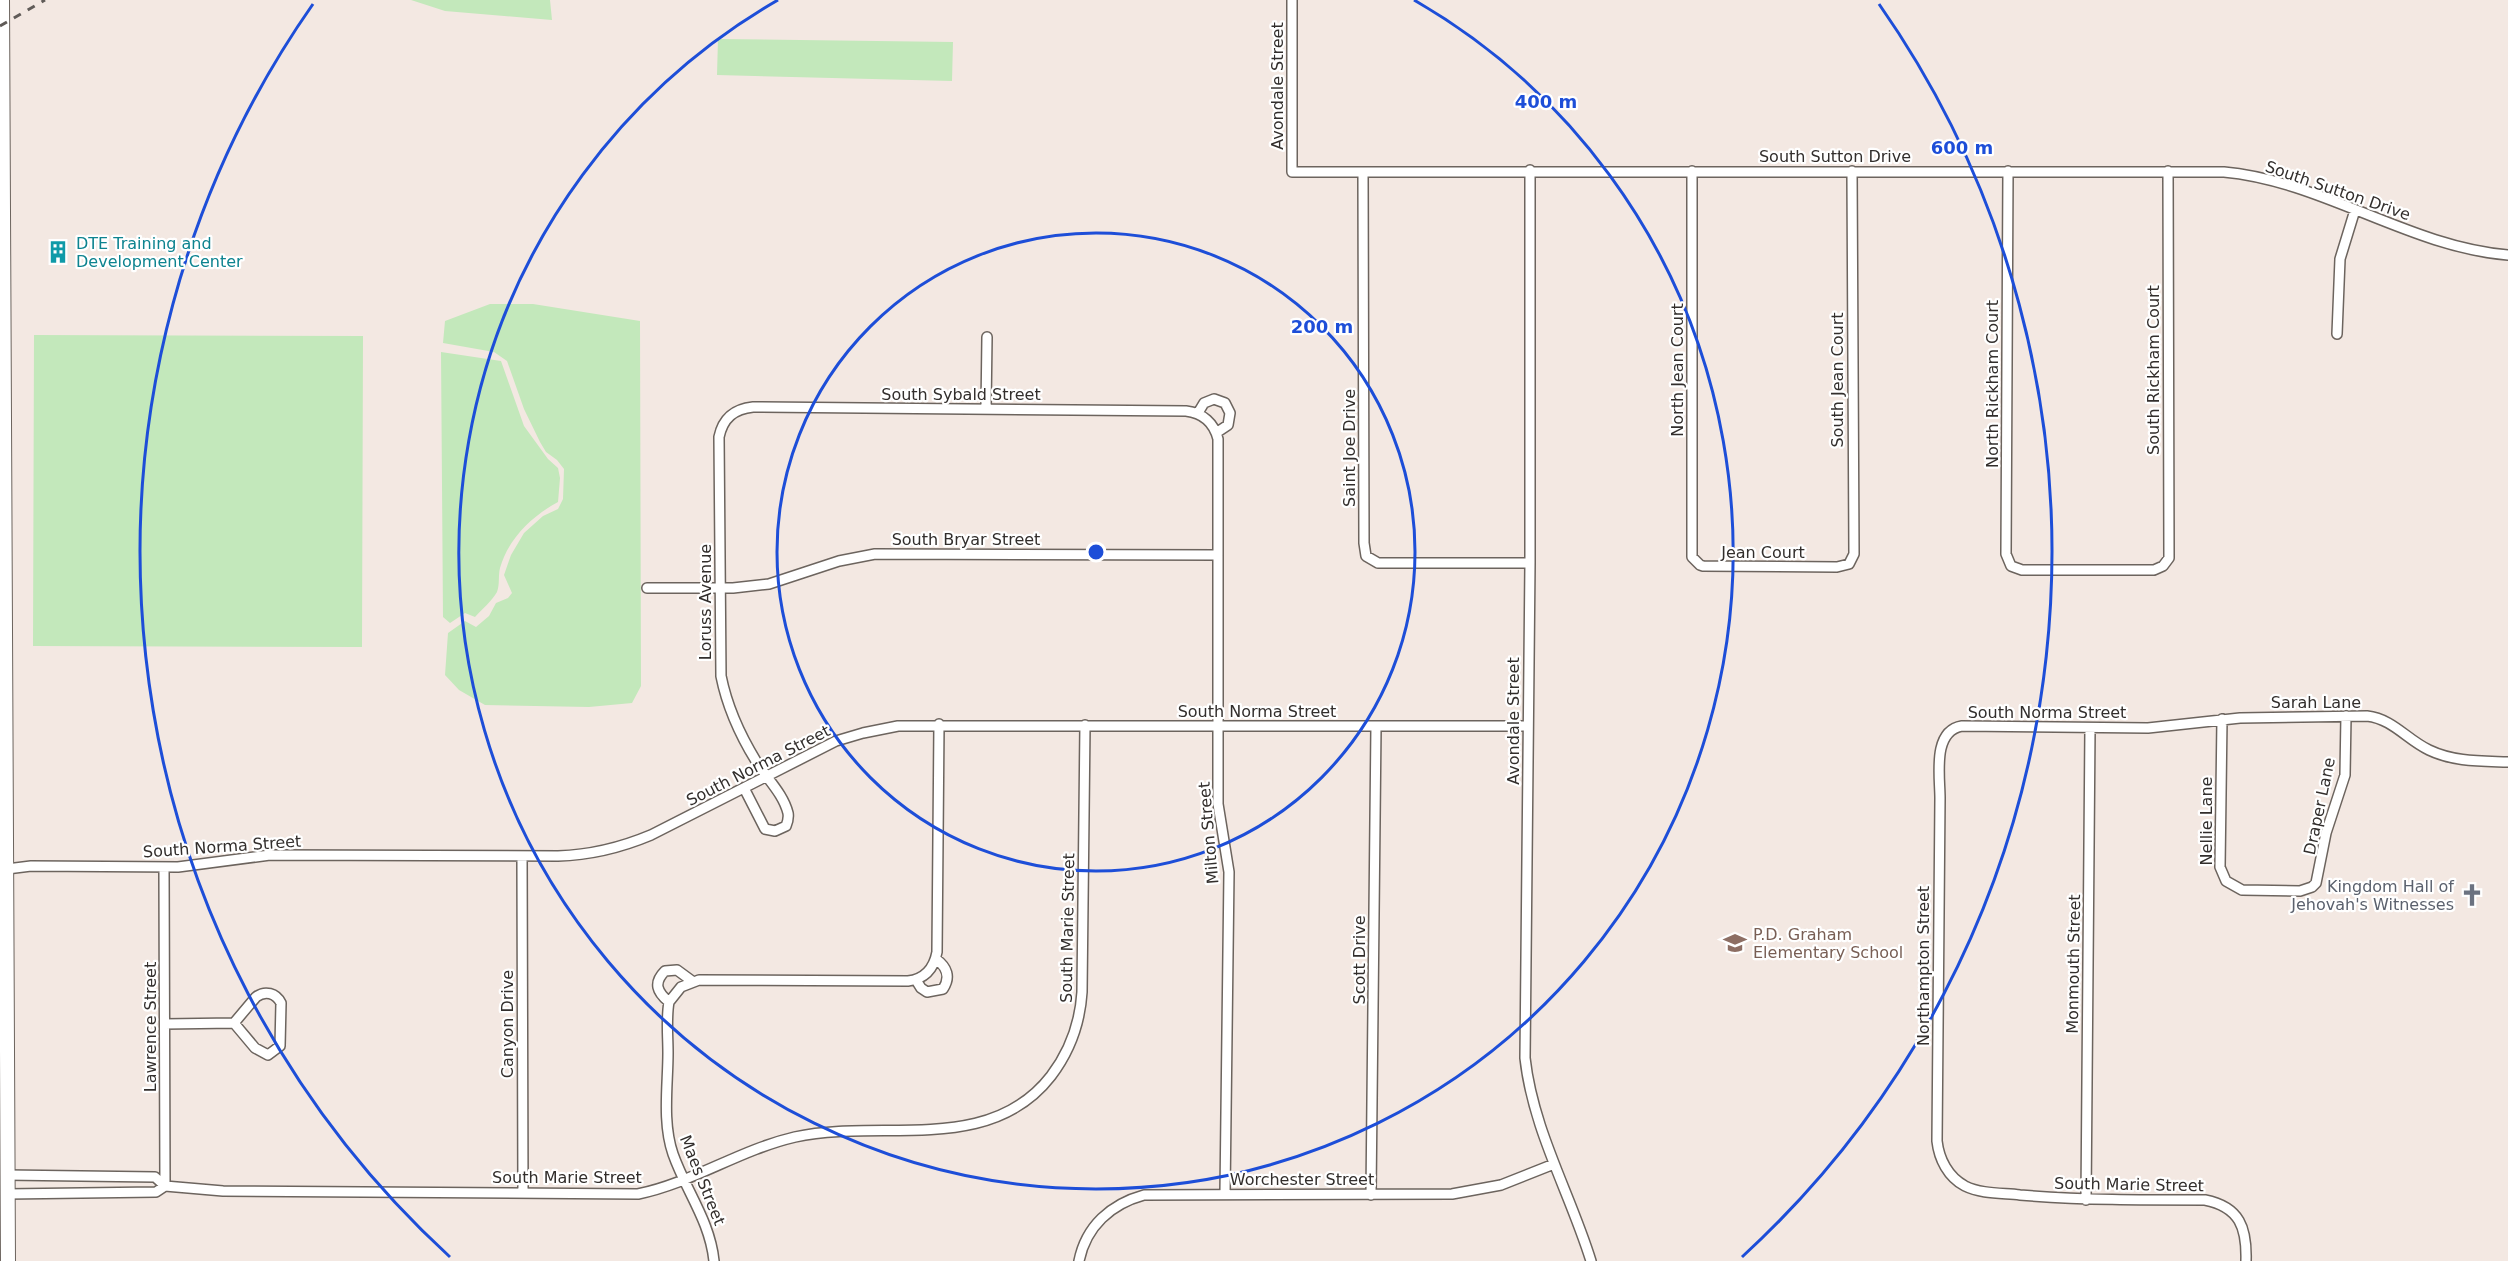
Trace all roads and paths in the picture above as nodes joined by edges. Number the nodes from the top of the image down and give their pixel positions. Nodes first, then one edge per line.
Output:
1 (2, 0) edge
2 (1292, 0) edge
3 (1530, 170) junction
4 (1692, 171) junction
5 (1852, 171) junction
6 (2008, 171) junction
7 (2168, 171) junction
8 (1292, 172) joint
9 (1363, 172) junction
10 (2355, 210) junction
11 (2508, 255) edge
12 (2, 328) edge
13 (2337, 334) dead end
14 (987, 337) dead end
15 (986, 408) junction
16 (1198, 413) junction
17 (726, 418) joint
18 (1216, 433) junction
19 (2, 489) edge
20 (1218, 555) junction
21 (1530, 563) junction
22 (1700, 565) joint
23 (2163, 566) joint
24 (1827, 567) joint
25 (647, 588) dead end
26 (720, 588) junction
27 (2, 639) edge
28 (2346, 716) junction
29 (2222, 719) junction
30 (939, 724) junction
31 (1085, 725) junction
32 (1218, 726) junction
33 (1376, 726) junction
34 (1528, 726) junction
35 (2090, 728) junction
36 (2148, 728) joint
37 (1947, 733) joint
38 (2508, 762) edge
39 (767, 776) junction
40 (744, 788) junction
41 (522, 856) junction
42 (164, 868) junction
43 (7, 869) junction
44 (2300, 891) joint
45 (936, 959) junction
46 (4, 965) edge
47 (916, 980) junction
48 (692, 981) junction
49 (669, 1002) junction
50 (234, 1023) junction
51 (165, 1024) junction
52 (1554, 1164) junction
53 (6, 1175) junction
54 (685, 1179) junction
55 (165, 1185) junction
56 (1970, 1188) joint
57 (523, 1192) junction
58 (7, 1194) junction
59 (1226, 1194) junction
60 (1371, 1194) junction
61 (2086, 1200) junction
62 (8, 1261) edge
63 (714, 1261) edge
64 (1078, 1261) edge
65 (1591, 1261) edge
66 (2246, 1261) edge

1 - 12 main road
2 - 8 street, Avondale Street
3 - 4 street, South Sutton Drive
3 - 9 street, South Sutton Drive
3 - 21 street, Avondale Street
4 - 5 street, South Sutton Drive
4 - 22 street, North Jean Court
5 - 6 street, South Sutton Drive
5 - 24 street, South Jean Court
6 - 7 street, South Sutton Drive
6 - 23 street, North Rickham Court
7 - 10 street, South Sutton Drive
7 - 23 street, South Rickham Court
8 - 9 street, South Sutton Drive
9 - 21 street, Saint Joe Drive
10 - 11 street, South Sutton Drive
10 - 13 street
12 - 19 main road
14 - 15 street
15 - 16 street, South Sybald Street
15 - 17 street, South Sybald Street
16 - 18 street
16 - 18 street, Milton Street
17 - 26 street, Loruss Avenue
18 - 20 street, Milton Street
19 - 27 main road
20 - 26 street, South Bryar Street
20 - 32 street, Milton Street
21 - 34 street, Avondale Street
22 - 24 street, Jean Court
25 - 26 street, South Bryar Street
26 - 39 street, Loruss Avenue
27 - 43 main road
28 - 29 street, Sarah Lane
28 - 38 street, Sarah Lane
28 - 44 street, Draper Lane
29 - 36 street, Sarah Lane
29 - 44 street, Nellie Lane
30 - 31 street, South Norma Street
30 - 39 street, South Norma Street
30 - 45 street, Maes Street
31 - 32 street, South Norma Street
31 - 54 street, South Marie Street
32 - 33 street, South Norma Street
32 - 59 street, Milton Street
33 - 34 street, South Norma Street
33 - 60 street, Scott Drive
34 - 52 street, Avondale Street
35 - 36 street, South Norma Street
35 - 37 street, South Norma Street
35 - 61 street, Monmouth Street
37 - 56 street, Northampton Street
39 - 40 street, South Norma Street
39 - 40 street, Loruss Avenue
40 - 41 street, South Norma Street
41 - 42 street, South Norma Street
41 - 57 street, Canyon Drive
42 - 43 street, South Norma Street
42 - 51 street, Lawrence Street
43 - 46 main road
45 - 47 street
45 - 47 street, Maes Street
46 - 53 main road
47 - 48 street, Maes Street
48 - 49 street
48 - 49 street, Maes Street
49 - 54 street, Maes Street
50 - 50 street
50 - 51 street
51 - 55 street, Lawrence Street
52 - 60 street, Worchester Street
52 - 65 street, Avondale Street
53 - 55 street, South Marie Street
53 - 58 main road
54 - 57 street, South Marie Street
54 - 63 street, Maes Street
55 - 57 street, South Marie Street
55 - 58 street, South Marie Street
56 - 61 street, South Marie Street
58 - 62 main road
59 - 60 street, Worchester Street
59 - 64 street, Worchester Street
61 - 66 street, South Marie Street

